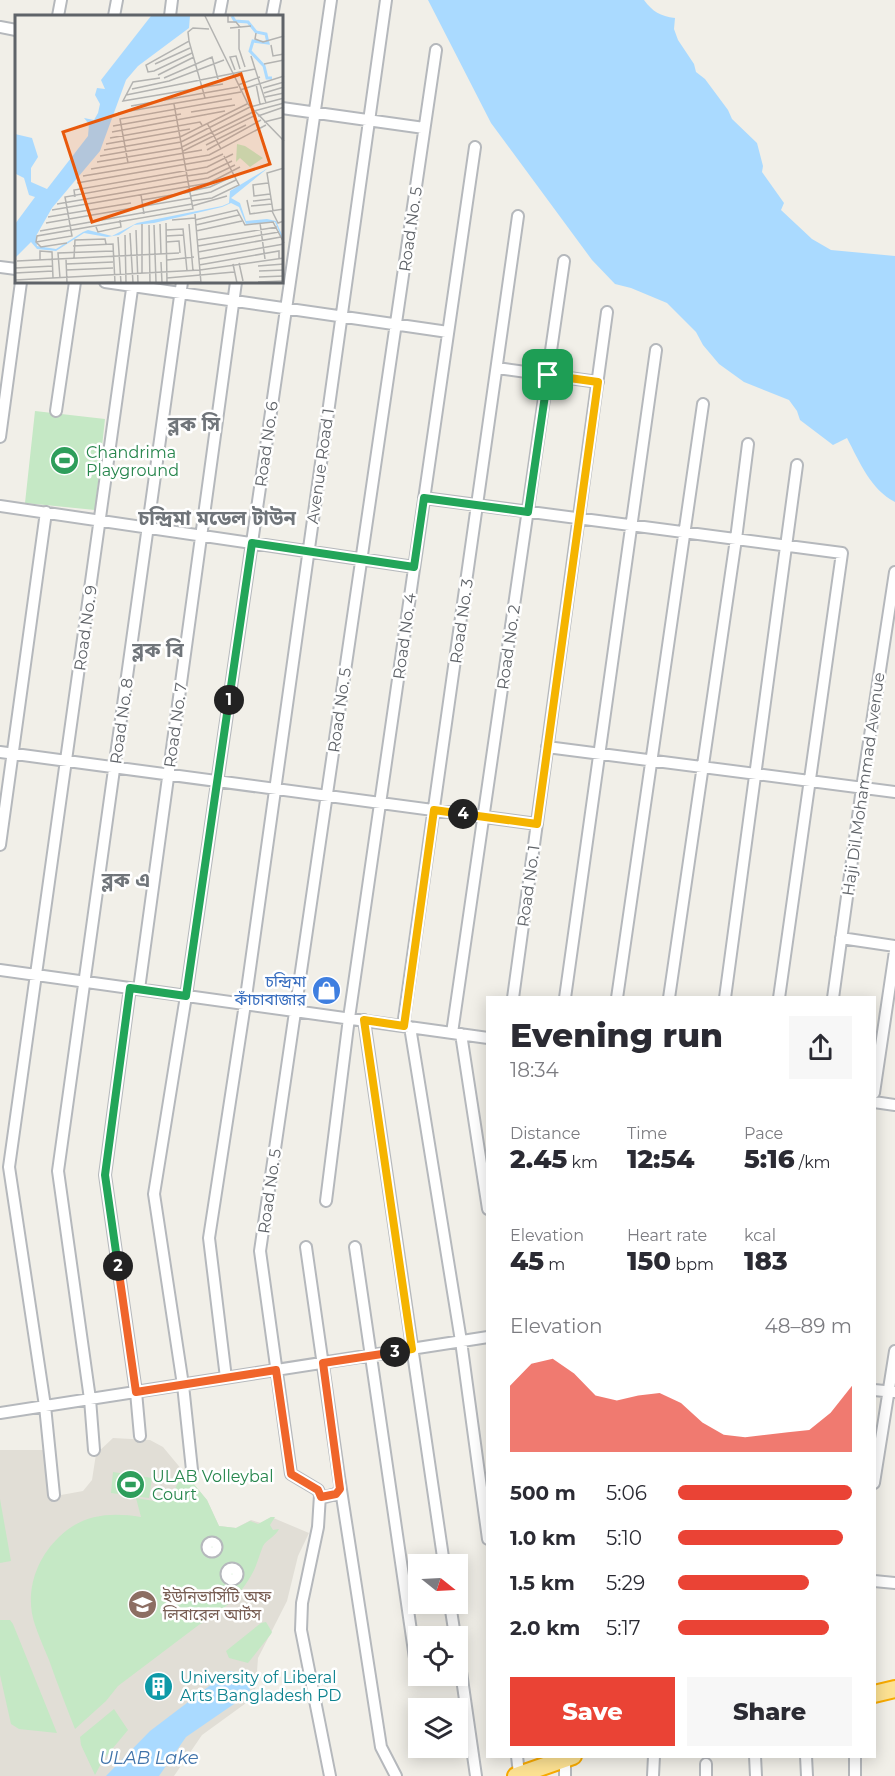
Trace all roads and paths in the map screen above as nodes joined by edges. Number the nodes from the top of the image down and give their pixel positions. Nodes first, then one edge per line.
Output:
1 (60, 0) edge
2 (117, 0) edge
3 (172, 0) edge
4 (222, 0) edge
5 (275, 0) edge
6 (331, 0) edge
7 (386, 0) edge
8 (58, 15) edge
9 (114, 15) edge
10 (170, 15) edge
11 (219, 15) edge
12 (272, 15) edge
13 (0, 27) edge
14 (15, 30) edge
15 (436, 50) dead end
16 (284, 108) edge
17 (314, 113) junction
18 (369, 120) junction
19 (424, 128) junction
20 (475, 147) dead end
21 (518, 216) dead end
22 (564, 261) dead end
23 (0, 267) edge
24 (15, 269) edge
25 (21, 284) edge
26 (75, 284) edge
27 (132, 284) edge
28 (236, 284) edge
29 (182, 288) edge
30 (233, 301) junction
31 (286, 308) junction
32 (607, 312) dead end
33 (341, 316) junction
34 (396, 324) junction
35 (448, 332) junction
36 (656, 350) dead end
37 (497, 368) junction
38 (548, 375) junction
39 (598, 382) junction
40 (704, 404) dead end
41 (56, 411) dead end
42 (0, 437) edge
43 (748, 444) dead end
44 (797, 465) dead end
45 (424, 498) junction
46 (477, 505) junction
47 (0, 506) edge
48 (46, 512) junction
49 (528, 512) junction
50 (579, 518) junction
51 (100, 520) junction
52 (632, 525) junction
53 (148, 528) junction
54 (685, 532) junction
55 (201, 536) junction
56 (736, 539) junction
57 (252, 543) junction
58 (786, 546) junction
59 (308, 551) junction
60 (361, 559) junction
61 (414, 567) junction
62 (895, 572) edge
63 (547, 747) junction
64 (0, 752) edge
65 (13, 753) junction
66 (600, 753) junction
67 (652, 760) junction
68 (66, 761) junction
69 (115, 767) junction
70 (702, 767) junction
71 (755, 774) junction
72 (168, 775) junction
73 (217, 781) junction
74 (809, 781) junction
75 (862, 788) junction
76 (275, 789) junction
77 (895, 792) edge
78 (327, 796) junction
79 (380, 803) junction
80 (434, 810) junction
81 (484, 817) junction
82 (537, 824) junction
83 (0, 845) edge
84 (841, 938) junction
85 (895, 949) edge
86 (0, 970) edge
87 (37, 975) junction
88 (85, 982) junction
89 (135, 988) junction
90 (186, 996) junction
91 (513, 996) edge
92 (565, 996) edge
93 (617, 996) edge
94 (669, 996) edge
95 (724, 996) edge
96 (779, 996) edge
97 (832, 996) edge
98 (245, 1004) junction
99 (296, 1011) junction
100 (349, 1018) junction
101 (364, 1020) junction
102 (406, 1026) junction
103 (457, 1033) junction
104 (486, 1038) edge
105 (876, 1078) edge
106 (876, 1102) edge
107 (895, 1105) edge
108 (486, 1198) edge
109 (326, 1201) dead end
110 (306, 1247) dead end
111 (355, 1247) dead end
112 (486, 1337) edge
113 (461, 1341) junction
114 (412, 1349) junction
115 (895, 1351) edge
116 (370, 1356) junction
117 (323, 1363) junction
118 (276, 1370) junction
119 (226, 1378) junction
120 (183, 1384) junction
121 (876, 1390) edge
122 (136, 1392) junction
123 (892, 1392) edge
124 (90, 1399) junction
125 (45, 1406) junction
126 (0, 1413) edge
127 (140, 1436) dead end
128 (94, 1450) dead end
129 (192, 1470) dead end
130 (876, 1473) edge
131 (340, 1489) junction
132 (54, 1495) dead end
133 (321, 1497) junction
134 (486, 1524) edge
135 (443, 1554) edge
136 (876, 1581) edge
137 (895, 1583) edge
138 (410, 1626) edge
139 (463, 1686) edge
140 (895, 1689) edge
141 (876, 1694) edge
142 (517, 1758) edge
143 (565, 1758) edge
144 (568, 1758) edge
145 (654, 1758) edge
146 (755, 1758) edge
147 (806, 1758) edge
148 (855, 1758) edge
149 (706, 1764) dead end
150 (519, 1775) edge
151 (330, 1776) edge
152 (396, 1776) edge
153 (477, 1776) edge
154 (565, 1776) edge
155 (653, 1776) edge
156 (706, 1776) edge
157 (756, 1776) edge
158 (807, 1776) edge
159 (855, 1776) edge

1 - 8 street
2 - 9 street
3 - 10 street
4 - 11 street
5 - 12 street
6 - 17 street, Road No. 6
7 - 18 street, Avenue Road 1
13 - 14 street
15 - 19 street, Road No. 5
16 - 17 street
17 - 18 street
17 - 31 street, Road No. 6
18 - 19 street
18 - 33 street, Avenue Road 1
19 - 34 street, Road No. 5
20 - 35 street, Road No. 4
21 - 37 street, Road No. 3
22 - 38 street, Road No. 2
23 - 24 street
25 - 42 street
26 - 41 street
27 - 29 street
27 - 51 street, Road No. 9
28 - 30 street, Road No. 7
29 - 30 street
29 - 53 street, Road No. 8
30 - 31 street
30 - 55 street, Road No. 7
31 - 33 street
31 - 57 street, Road No. 6
32 - 39 street, Road No. 1
33 - 34 street
33 - 59 street, Avenue Road 1
34 - 35 street
34 - 60 street, Road No. 5
35 - 45 street, Road No. 4
36 - 52 street
37 - 38 street
37 - 46 street, Road No. 3
38 - 39 street
38 - 49 street, Road No. 2
39 - 50 street, Road No. 1
40 - 54 street
43 - 56 street
44 - 58 street
45 - 46 street
45 - 61 street, Road No. 4
46 - 49 street
46 - 80 street, Road No. 3
47 - 48 street
48 - 51 street
48 - 65 street
49 - 50 street
49 - 81 street, Road No. 2
50 - 52 street
50 - 63 street, Road No. 1
51 - 53 street
51 - 68 street, Road No. 9
52 - 54 street
52 - 66 street
53 - 55 street
53 - 69 street, Road No. 8
54 - 56 street
54 - 67 street
55 - 57 street
55 - 72 street, Road No. 7
56 - 58 street
56 - 70 street
57 - 59 street
57 - 73 street, Road No. 6
58 - 71 street
58 - 74 street
59 - 60 street
59 - 76 street, Avenue Road 1
60 - 61 street
60 - 78 street, Road No. 5
61 - 79 street, Road No. 4
62 - 75 street, Haji Dil Mohammad Avenue
63 - 66 street
63 - 82 street, Road No. 1
64 - 65 street
65 - 68 street
65 - 83 street
66 - 67 street
66 - 92 street
67 - 70 street
67 - 93 street
68 - 69 street
68 - 87 street, Road No. 9
69 - 72 street
69 - 88 street, Road No. 8
70 - 71 street
70 - 94 street
71 - 74 street
71 - 95 street
72 - 73 street
72 - 89 street, Road No. 7
73 - 76 street
73 - 90 street, Road No. 6
74 - 75 street
74 - 96 street
75 - 77 street
75 - 84 street, Haji Dil Mohammad Avenue
76 - 78 street
76 - 98 street, Avenue Road 1
78 - 79 street
78 - 99 street, Road No. 5
79 - 80 street
79 - 100 street, Road No. 4
80 - 81 street
80 - 102 street, Road No. 3
81 - 82 street
81 - 103 street, Road No. 2
82 - 91 street, Road No. 1
84 - 85 street
84 - 97 street, Haji Dil Mohammad Avenue
85 - 105 street
86 - 87 street
87 - 88 street
87 - 125 street, Road No. 9
88 - 89 street
88 - 124 street, Road No. 8
89 - 90 street
89 - 122 street, Road No. 7
90 - 98 street
90 - 120 street, Road No. 6
98 - 99 street
98 - 119 street, Avenue Road 1
99 - 100 street
99 - 118 street, Road No. 5
100 - 101 street
100 - 109 street, Road No. 4
101 - 102 street
101 - 114 street
102 - 103 street
102 - 113 street, Road No. 3
103 - 104 street
103 - 108 street, Road No. 2
106 - 107 street
110 - 117 street
111 - 116 street
112 - 113 street
113 - 114 street
113 - 134 street, Road No. 3
114 - 116 street
114 - 135 street
115 - 123 street
116 - 117 street
116 - 138 street
117 - 118 street
117 - 131 street
118 - 119 street
118 - 133 street, Road No. 5
119 - 120 street
120 - 122 street
120 - 129 street, Road No. 6
121 - 123 street
122 - 124 street
122 - 127 street, Road No. 7
123 - 130 street
124 - 125 street
124 - 128 street, Road No. 8
125 - 126 street
125 - 132 street, Road No. 9
131 - 133 street
131 - 152 street
133 - 151 street
136 - 137 street
139 - 153 street
140 - 141 highway
142 - 150 street
143 - 150 highway
144 - 154 street
145 - 155 street
146 - 157 street
147 - 158 street
148 - 159 street
149 - 156 street

